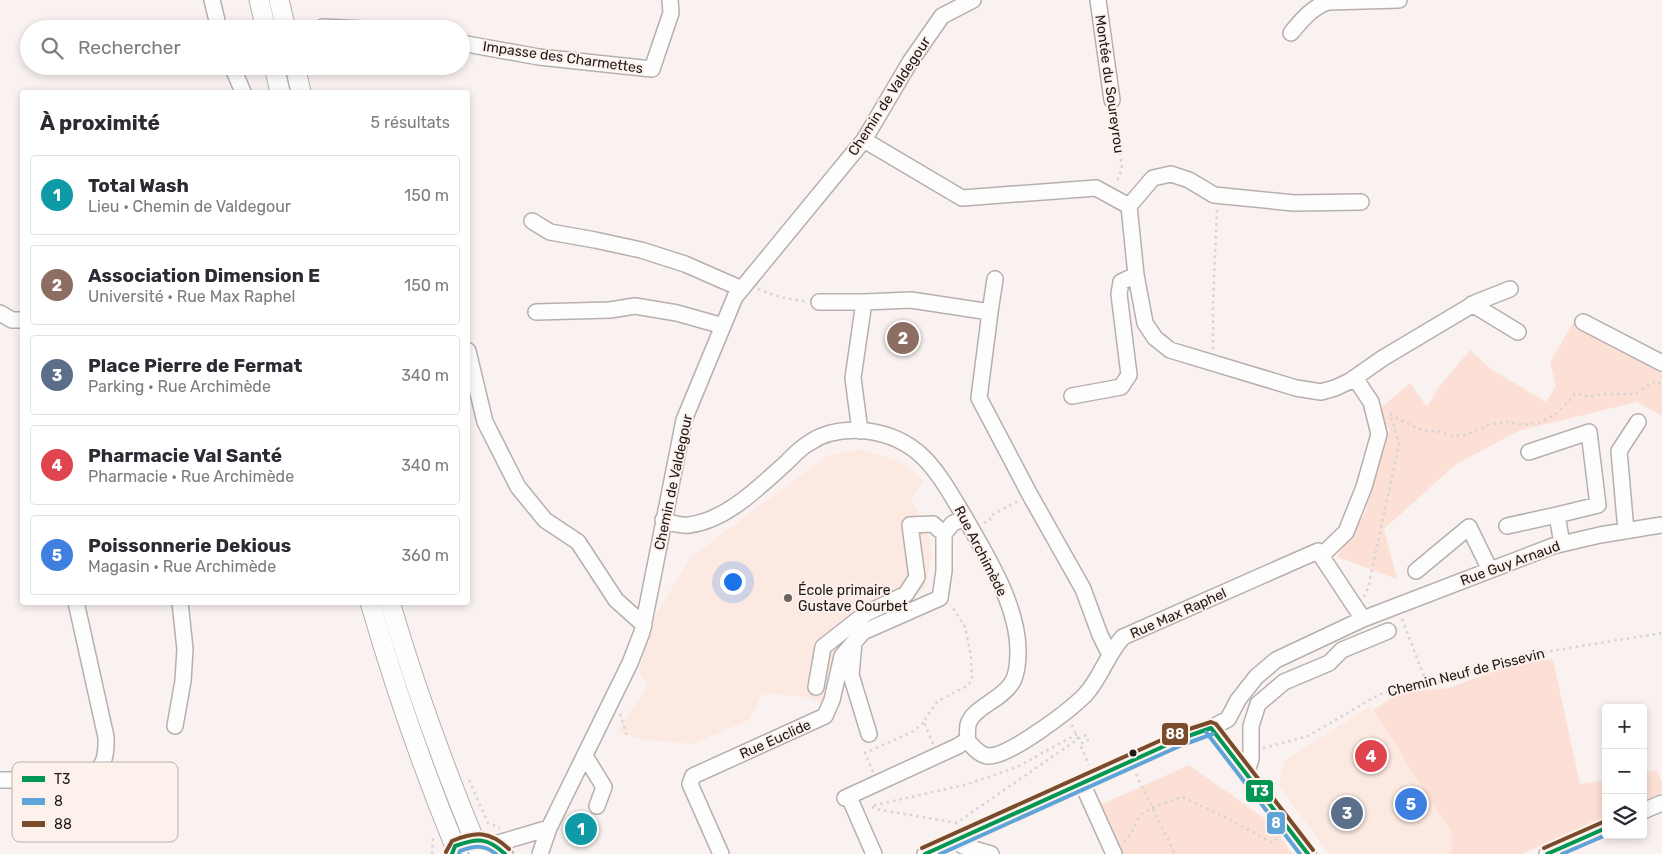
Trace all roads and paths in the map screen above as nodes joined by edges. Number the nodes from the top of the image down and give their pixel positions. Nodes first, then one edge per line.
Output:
1 (212, 0) edge
2 (259, 0) edge
3 (279, 0) edge
4 (670, 0) edge
5 (973, 0) edge
6 (1098, 0) edge
7 (1400, 0) edge
8 (218, 20) edge
9 (264, 20) edge
10 (284, 20) edge
11 (1291, 33) dead end
12 (470, 45) edge
13 (236, 75) edge
14 (276, 75) edge
15 (297, 75) edge
16 (242, 90) edge
17 (280, 90) edge
18 (301, 90) edge
19 (1112, 100) joint
20 (864, 140) junction
21 (1214, 195) junction
22 (1112, 196) junction
23 (1361, 202) dead end
24 (1128, 206) junction
25 (532, 221) dead end
26 (1136, 275) junction
27 (995, 279) dead end
28 (745, 286) junction
29 (1510, 289) dead end
30 (819, 302) joint
31 (864, 302) junction
32 (1472, 304) junction
33 (536, 312) dead end
34 (990, 312) junction
35 (0, 314) edge
36 (20, 320) edge
37 (1583, 322) dead end
38 (723, 326) junction
39 (1518, 332) dead end
40 (470, 359) edge
41 (1662, 362) edge
42 (1214, 364) junction
43 (1355, 378) junction
44 (1662, 384) edge
45 (1072, 396) dead end
46 (1638, 422) dead end
47 (860, 430) junction
48 (1529, 452) dead end
49 (1030, 495) junction
50 (1557, 515) junction
51 (964, 516) junction
52 (663, 520) junction
53 (980, 525) dead end
54 (1506, 526) dead end
55 (1662, 526) edge
56 (1626, 531) junction
57 (944, 534) junction
58 (1562, 544) junction
59 (1321, 556) junction
60 (1490, 570) junction
61 (1416, 571) dead end
62 (940, 593) junction
63 (77, 605) edge
64 (180, 605) edge
65 (371, 605) edge
66 (391, 605) edge
67 (1397, 606) junction
68 (1360, 614) junction
69 (644, 624) junction
70 (1388, 631) dead end
71 (1662, 633) edge
72 (854, 642) junction
73 (1110, 655) junction
74 (1427, 684) junction
75 (816, 687) dead end
76 (619, 710) dead end
77 (1069, 720) dead end
78 (924, 722) junction
79 (175, 726) dead end
80 (1211, 728) junction
81 (869, 734) dead end
82 (1076, 734) junction
83 (626, 736) dead end
84 (1078, 739) junction
85 (967, 740) junction
86 (1252, 751) junction
87 (585, 756) junction
88 (938, 756) junction
89 (102, 762) edge
90 (1130, 762) junction
91 (1089, 765) dead end
92 (466, 774) dead end
93 (1246, 774) junction
94 (1082, 783) junction
95 (877, 784) junction
96 (1662, 803) edge
97 (597, 806) dead end
98 (1153, 809) junction
99 (1647, 809) edge
100 (962, 822) dead end
101 (954, 824) junction
102 (549, 828) junction
103 (1602, 830) edge
104 (1290, 831) junction
105 (522, 837) junction
106 (957, 839) junction
107 (489, 848) edge
108 (455, 851) edge
109 (1114, 852) edge
110 (540, 854) edge
111 (721, 854) edge
112 (874, 854) edge
113 (925, 854) edge
114 (991, 854) edge
115 (1175, 854) edge
116 (1308, 854) edge
117 (1546, 854) edge

1 - 8 street
2 - 9 main road
3 - 10 main road
4 - 12 street, Impasse des Charmettes
5 - 20 street, Chemin de Valdegour
6 - 19 street, Montée du Soureyrou
7 - 11 street
13 - 16 street
14 - 17 main road
15 - 18 main road
19 - 22 path, Montée du Soureyrou
20 - 22 street
20 - 28 street, Chemin de Valdegour
21 - 23 street
21 - 24 street
21 - 42 path
22 - 24 street
24 - 26 street
25 - 28 street
26 - 42 street
26 - 45 street
27 - 34 street
28 - 30 path
28 - 38 street, Chemin de Valdegour
29 - 32 street
30 - 31 street
31 - 34 street
31 - 47 street
32 - 39 street
32 - 43 street
33 - 38 street
34 - 49 street
35 - 36 street
37 - 41 street
38 - 52 street, Chemin de Valdegour
40 - 69 street
42 - 43 street
43 - 59 street
44 - 68 path
46 - 56 street
47 - 51 street, Rue Archimède
47 - 52 street, Rue Archimède
48 - 50 street
49 - 53 path
49 - 73 street
50 - 54 street
50 - 58 street
51 - 57 street
51 - 85 street, Rue Archimède
52 - 69 street, Chemin de Valdegour
55 - 56 street, Rue Guy Arnaud
56 - 58 street, Rue Guy Arnaud
57 - 62 street
57 - 75 street
58 - 60 street, Rue Guy Arnaud
59 - 68 street
59 - 73 street, Rue Max Raphel
60 - 61 street
60 - 67 street, Rue Guy Arnaud
62 - 72 street, Rue Euclide
62 - 78 path
63 - 89 street
64 - 79 street
65 - 108 main road
66 - 107 main road
67 - 68 street, Rue Guy Arnaud
67 - 74 path
68 - 80 street
69 - 87 street, Chemin de Valdegour
70 - 86 street
71 - 74 path, Chemin Neuf de Pissevin
72 - 81 street
72 - 111 street, Rue Euclide
73 - 85 street
74 - 86 path, Chemin Neuf de Pissevin
76 - 83 path
77 - 82 path
78 - 88 path
78 - 95 path
80 - 90 street
80 - 93 street
82 - 84 path
82 - 101 path
84 - 91 path
84 - 101 path
85 - 88 street
86 - 93 street
87 - 97 street
87 - 102 street, Chemin de Valdegour
88 - 95 street
90 - 94 street
90 - 98 path
92 - 105 path
93 - 104 street
94 - 106 street
94 - 109 street
95 - 112 street
96 - 99 street
98 - 104 path
98 - 109 path
98 - 115 path
100 - 101 path
102 - 105 street
102 - 110 street, Chemin de Valdegour
103 - 117 street
104 - 116 street
105 - 107 street
106 - 113 street
106 - 114 street
107 - 108 street

